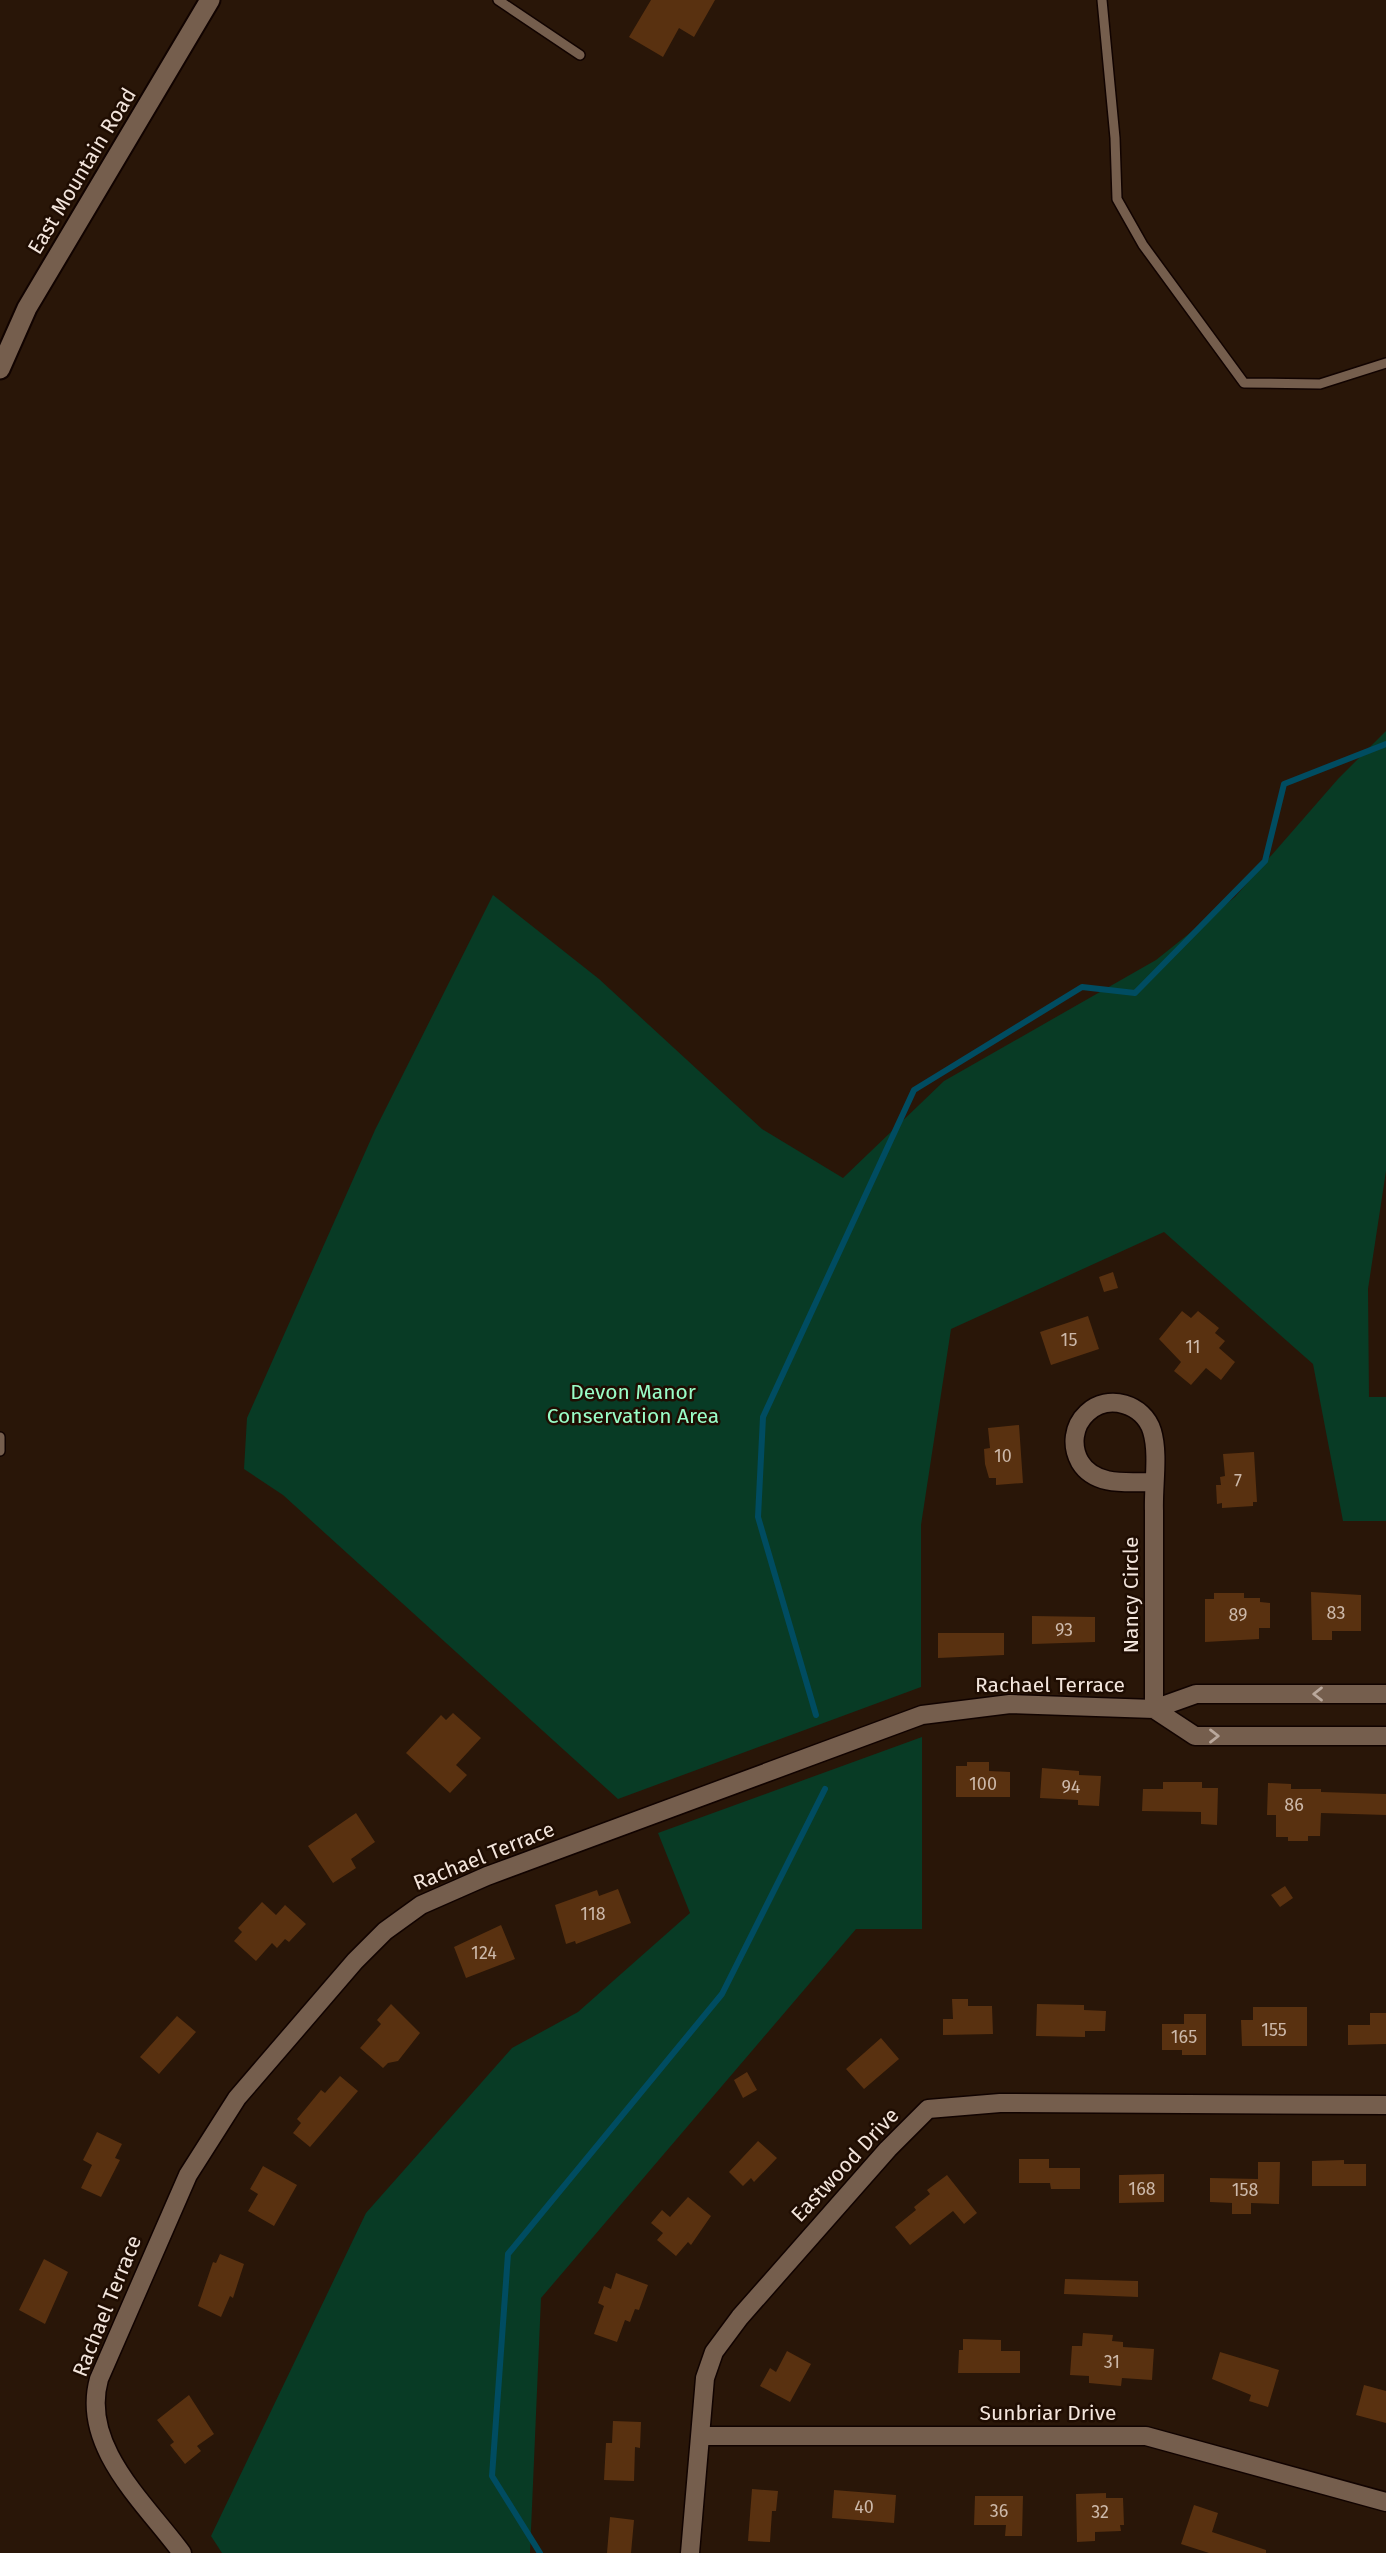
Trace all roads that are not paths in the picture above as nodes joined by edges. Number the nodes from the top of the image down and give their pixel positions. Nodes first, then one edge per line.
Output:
1 (210, 0) edge
2 (498, 0) edge
3 (1102, 0) edge
4 (580, 55) dead end
5 (1386, 363) edge
6 (0, 369) edge
7 (0, 1437) edge
8 (0, 1451) edge
9 (1153, 1482) junction
10 (1386, 1694) edge
11 (1154, 1709) junction
12 (1386, 1736) edge
13 (1386, 2105) edge
14 (701, 2436) junction
15 (1386, 2502) edge
16 (182, 2553) edge
17 (690, 2553) edge

1 - 6 main road, East Mountain Road
2 - 4 lane
3 - 5 lane
7 - 8 lane
9 - 9 street, Nancy Circle
9 - 11 street, Nancy Circle
10 -> 11 street, Rachael Terrace
11 -> 12 street, Rachael Terrace
11 - 16 street, Rachael Terrace
13 - 14 street, Eastwood Drive
14 - 15 street, Sunbriar Drive
14 - 17 street, Eastwood Drive

